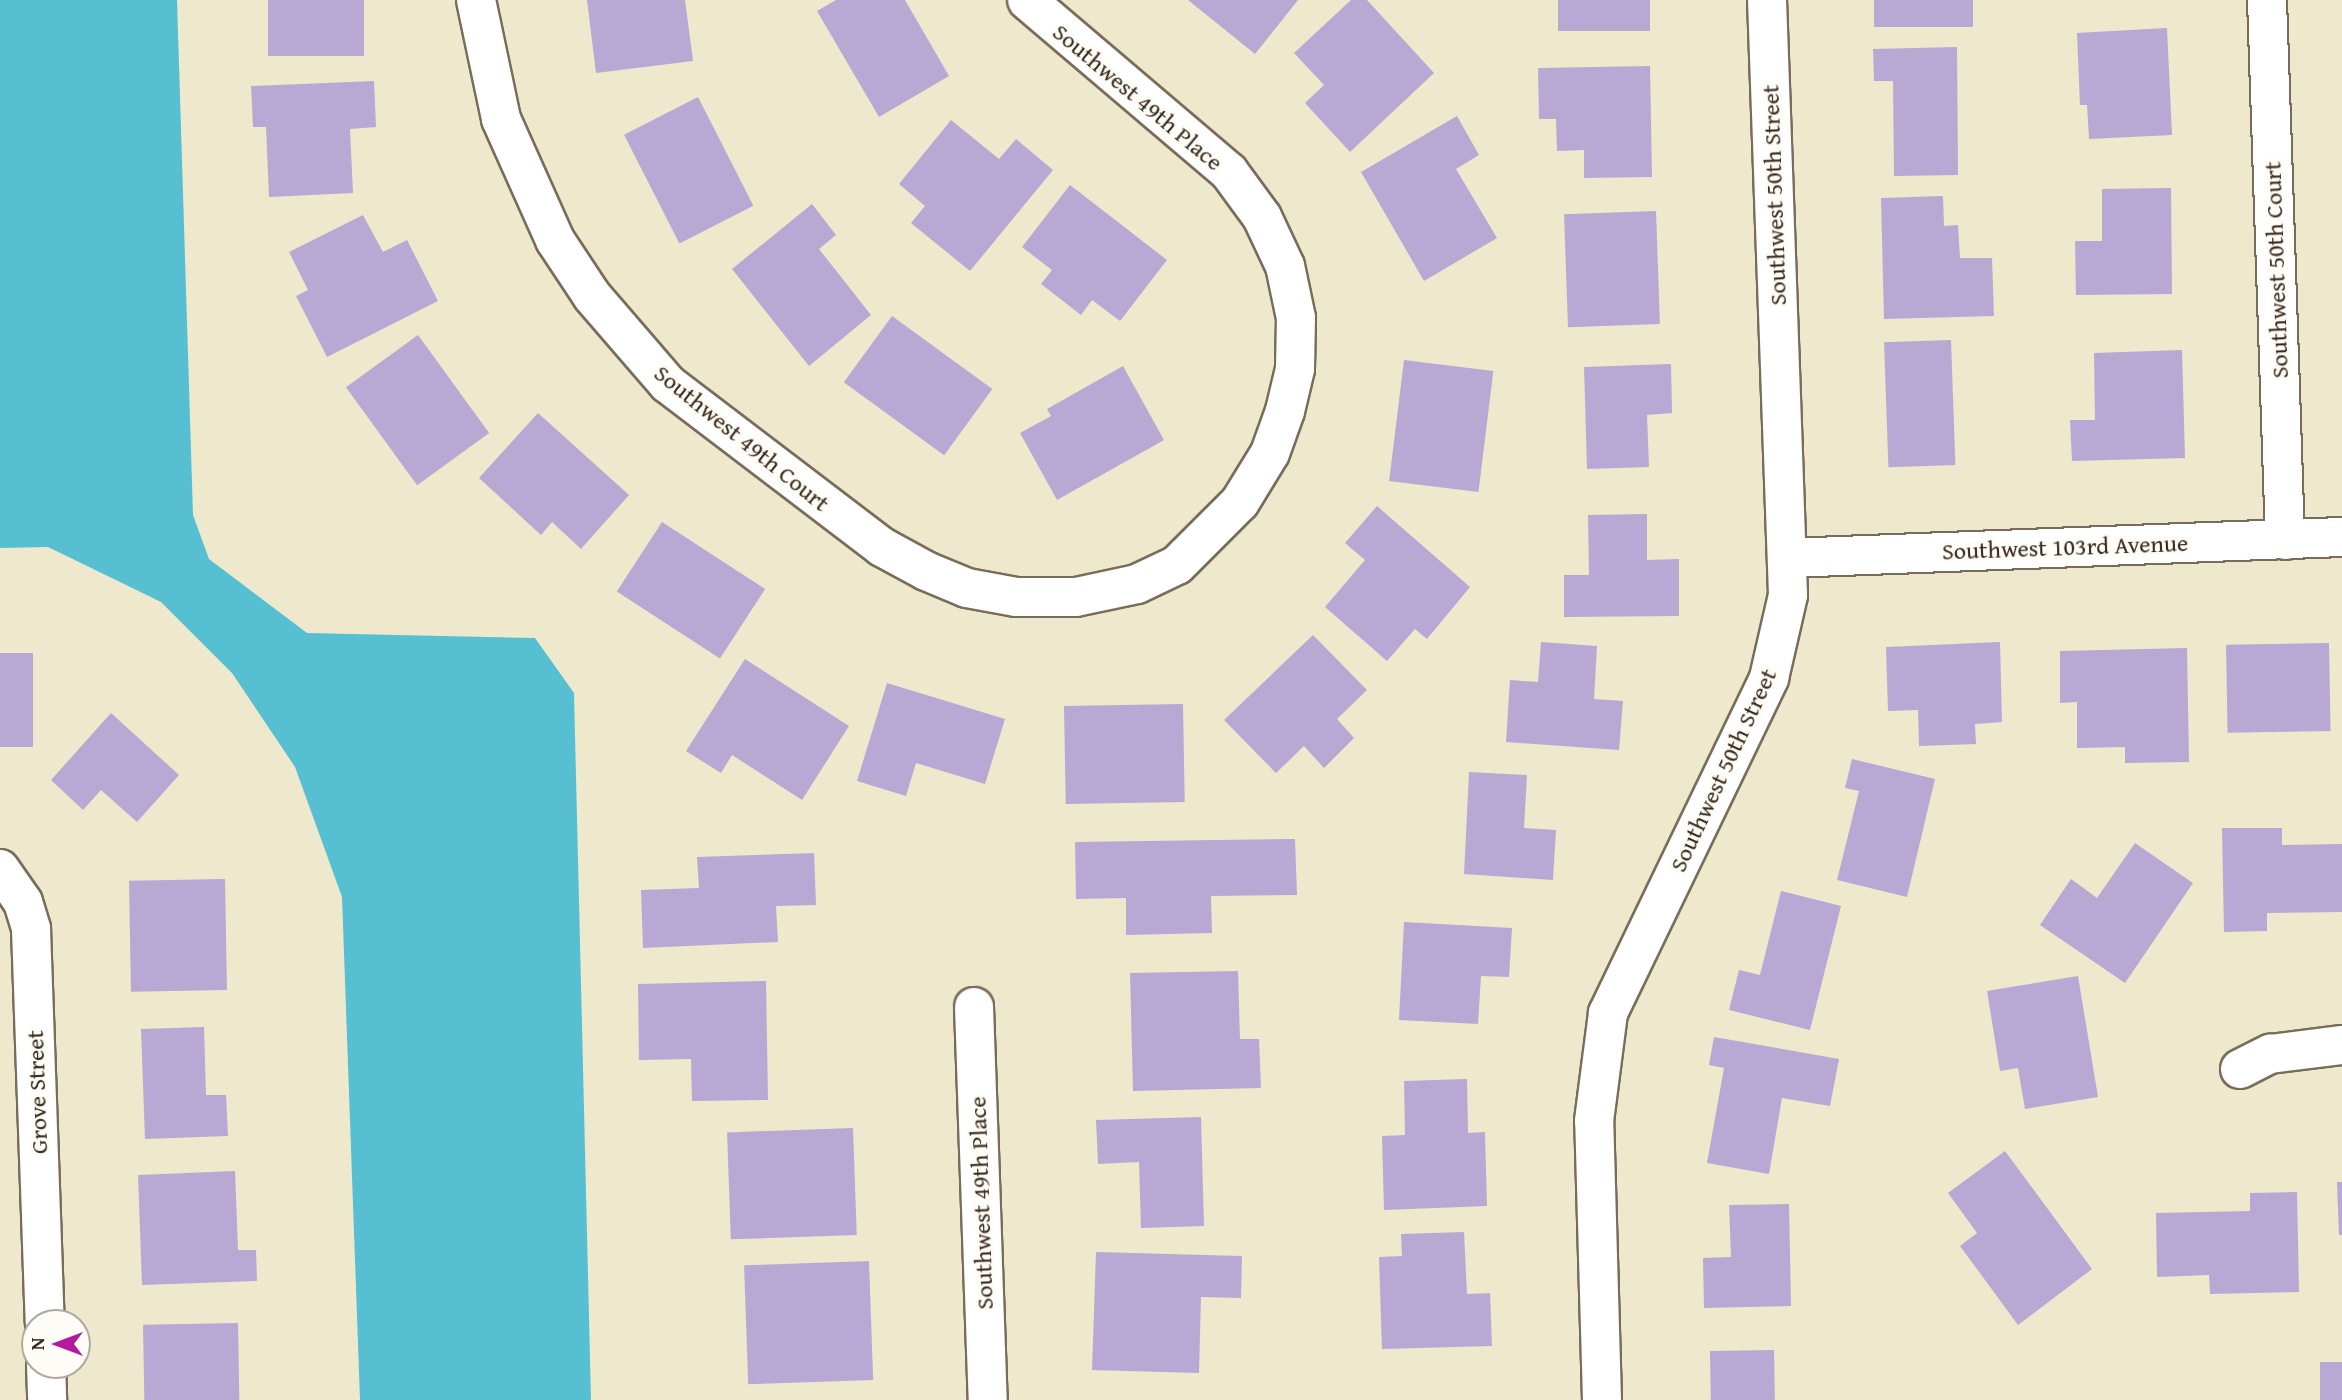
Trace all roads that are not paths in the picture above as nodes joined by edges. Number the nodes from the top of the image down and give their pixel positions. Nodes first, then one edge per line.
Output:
1 (476, 0) edge
2 (1027, 0) edge
3 (1767, 0) edge
4 (2267, 0) edge
5 (2342, 537) edge
6 (1209, 540) joint
7 (2285, 540) junction
8 (1788, 558) junction
9 (0, 869) edge
10 (974, 1007) dead end
11 (2342, 1045) edge
12 (2240, 1069) dead end
13 (45, 1309) edge
14 (46, 1379) edge
15 (47, 1400) edge
16 (988, 1400) edge
17 (1602, 1400) edge

1 - 6 street, Southwest 49th Court
2 - 6 street, Southwest 49th Place
3 - 8 street, Southwest 50th Street
4 - 7 street, Southwest 50th Court
5 - 7 street, Southwest 103rd Avenue
7 - 8 street, Southwest 103rd Avenue
8 - 17 street, Southwest 50th Street
9 - 13 street, Grove Street
10 - 16 street, Southwest 49th Place
11 - 12 street
14 - 15 street

